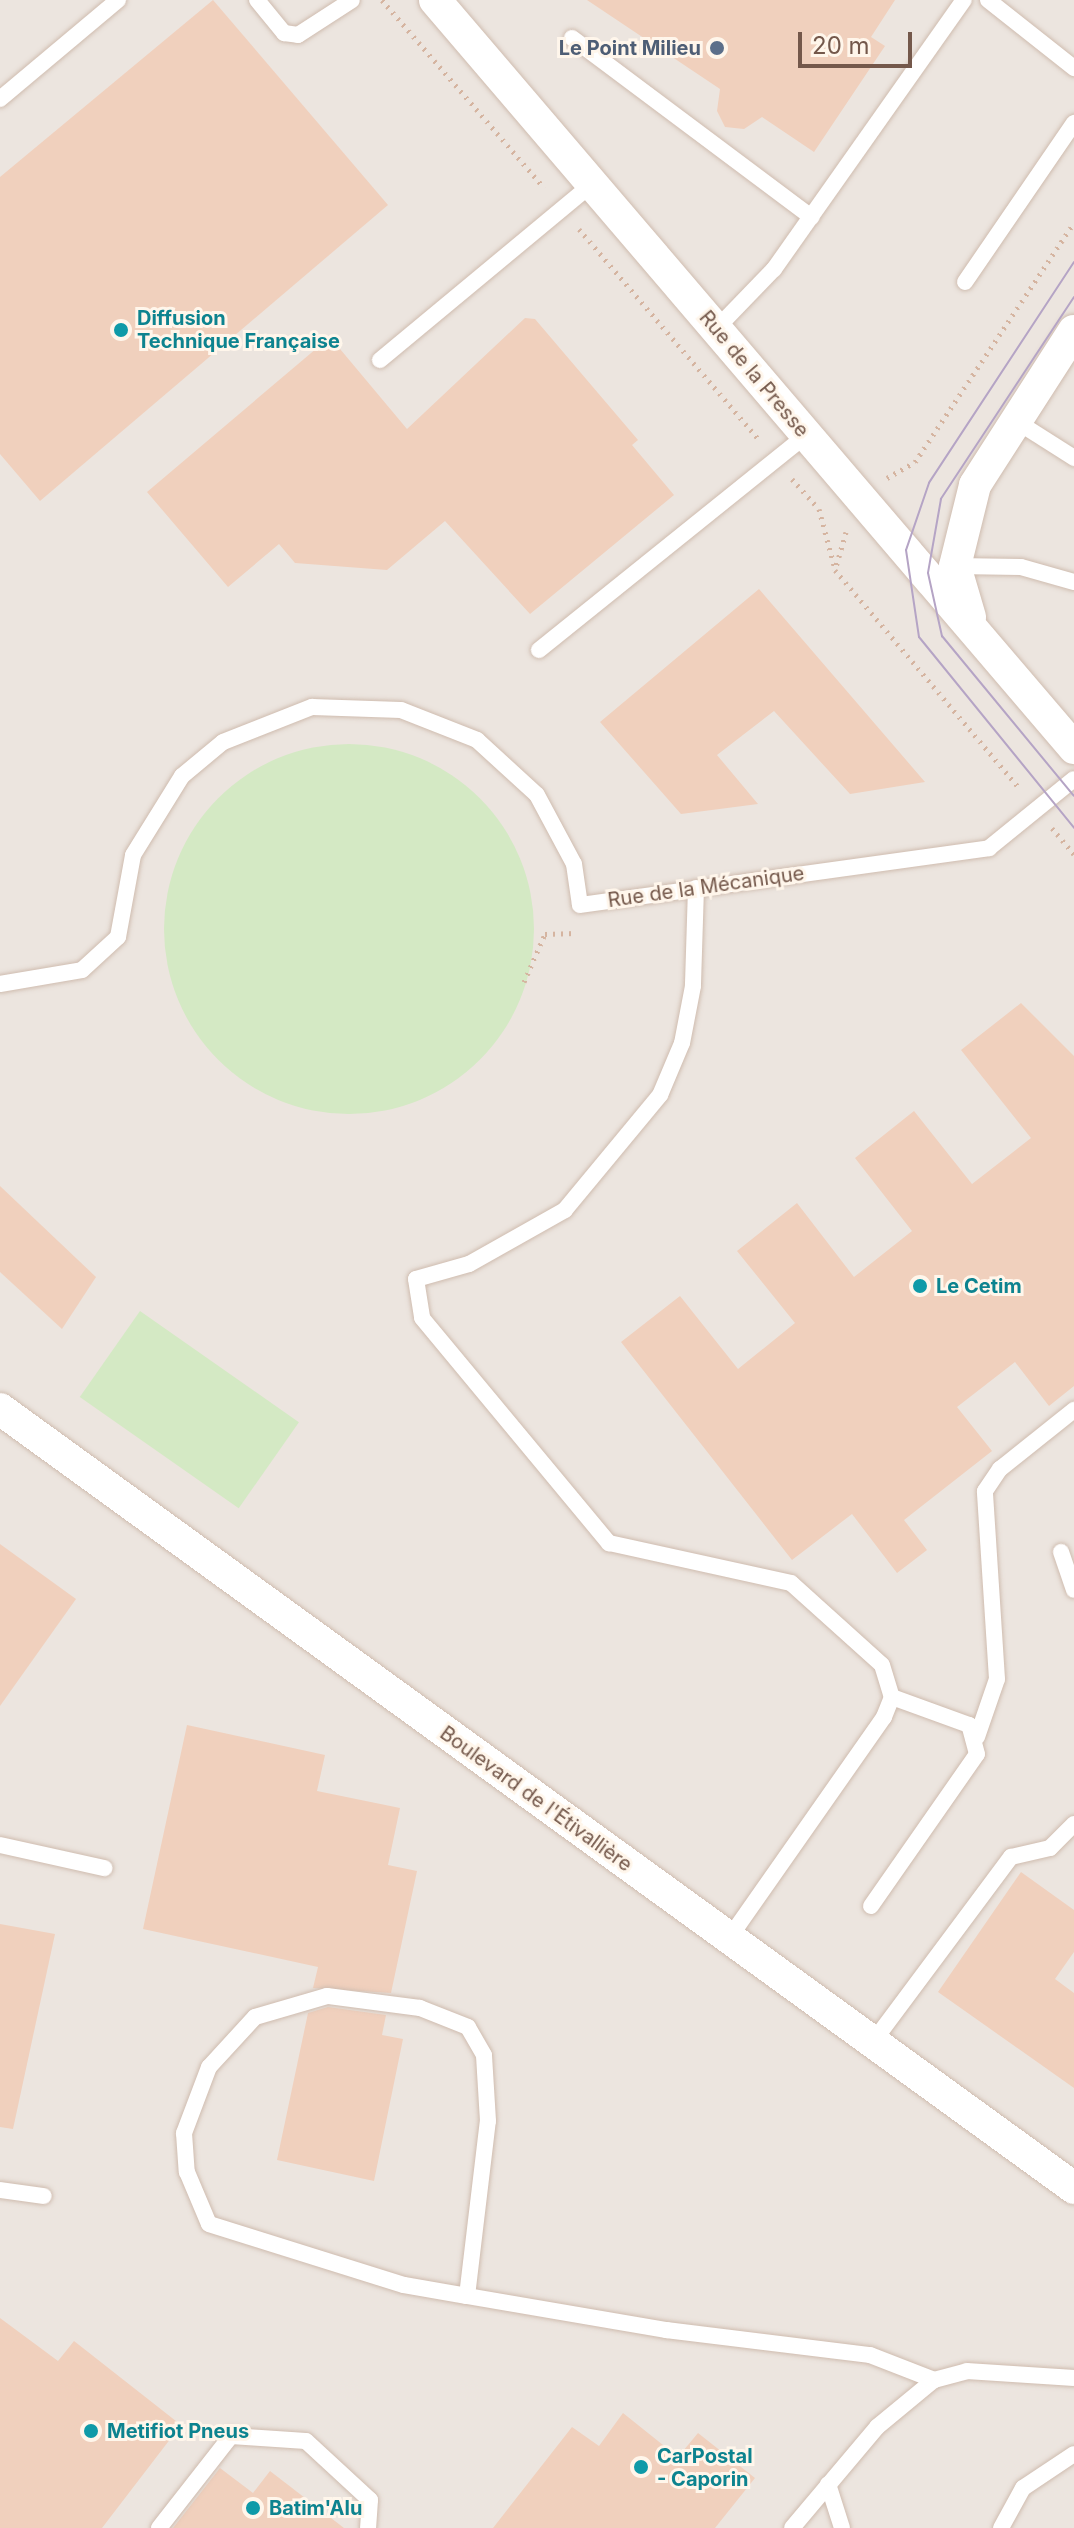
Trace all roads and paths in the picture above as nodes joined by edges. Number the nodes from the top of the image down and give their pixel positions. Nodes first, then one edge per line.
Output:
1 (118, 0) edge
2 (257, 0) edge
3 (352, 0) edge
4 (382, 0) edge
5 (435, 0) edge
6 (964, 0) edge
7 (988, 0) edge
8 (572, 38) dead end
9 (1074, 68) edge
10 (0, 99) edge
11 (1074, 123) edge
12 (592, 184) junction
13 (561, 208) junction
14 (811, 217) junction
15 (965, 282) dead end
16 (716, 329) junction
17 (1074, 331) edge
18 (380, 360) dead end
19 (1016, 421) junction
20 (806, 435) junction
21 (1074, 458) edge
22 (775, 459) junction
23 (955, 566) junction
24 (835, 570) dead end
25 (1074, 582) edge
26 (985, 649) junction
27 (539, 650) dead end
28 (1074, 748) edge
29 (1074, 779) edge
30 (696, 888) junction
31 (577, 933) dead end
32 (524, 982) dead end
33 (0, 984) edge
34 (0, 1409) edge
35 (1074, 1410) edge
36 (1061, 1552) dead end
37 (1074, 1590) edge
38 (892, 1697) junction
39 (977, 1737) junction
40 (1074, 1824) edge
41 (0, 1845) edge
42 (104, 1868) dead end
43 (871, 1906) dead end
44 (729, 1938) junction
45 (873, 2042) junction
46 (1074, 2188) edge
47 (0, 2190) edge
48 (44, 2196) dead end
49 (467, 2296) junction
50 (1074, 2378) edge
51 (934, 2380) junction
52 (1074, 2454) edge
53 (828, 2484) junction
54 (159, 2528) edge
55 (368, 2528) edge
56 (792, 2528) edge
57 (842, 2528) edge
58 (1001, 2528) edge

1 - 10 lane
2 - 3 lane
4 - 13 path
5 - 12 street, Rue de la Presse
6 - 14 lane
7 - 9 lane
8 - 14 lane
11 - 15 lane
12 - 13 lane
12 - 16 street, Rue de la Presse
13 - 18 lane
13 - 22 path
14 - 16 lane
16 - 20 street, Rue de la Presse
17 - 19 street
19 - 21 lane
19 - 23 street
20 - 22 lane
20 - 26 street, Rue de la Presse
22 - 24 path
22 - 27 lane
23 - 25 lane
23 - 26 street
26 - 28 street, Rue de la Presse
29 - 30 lane, Rue de la Mécanique
30 - 33 lane, Rue de la Mécanique
30 - 38 lane
31 - 32 path
34 - 44 street, Boulevard de l'Étivallière
35 - 39 lane
36 - 37 lane
38 - 39 lane
38 - 44 lane
39 - 43 lane
40 - 45 lane
41 - 42 lane
44 - 45 street, Boulevard de l'Étivallière
45 - 46 street, Boulevard de l'Étivallière
47 - 48 lane
49 - 49 lane
49 - 51 lane
50 - 51 lane
51 - 53 lane
52 - 58 lane
53 - 56 lane
53 - 57 lane
54 - 55 lane

